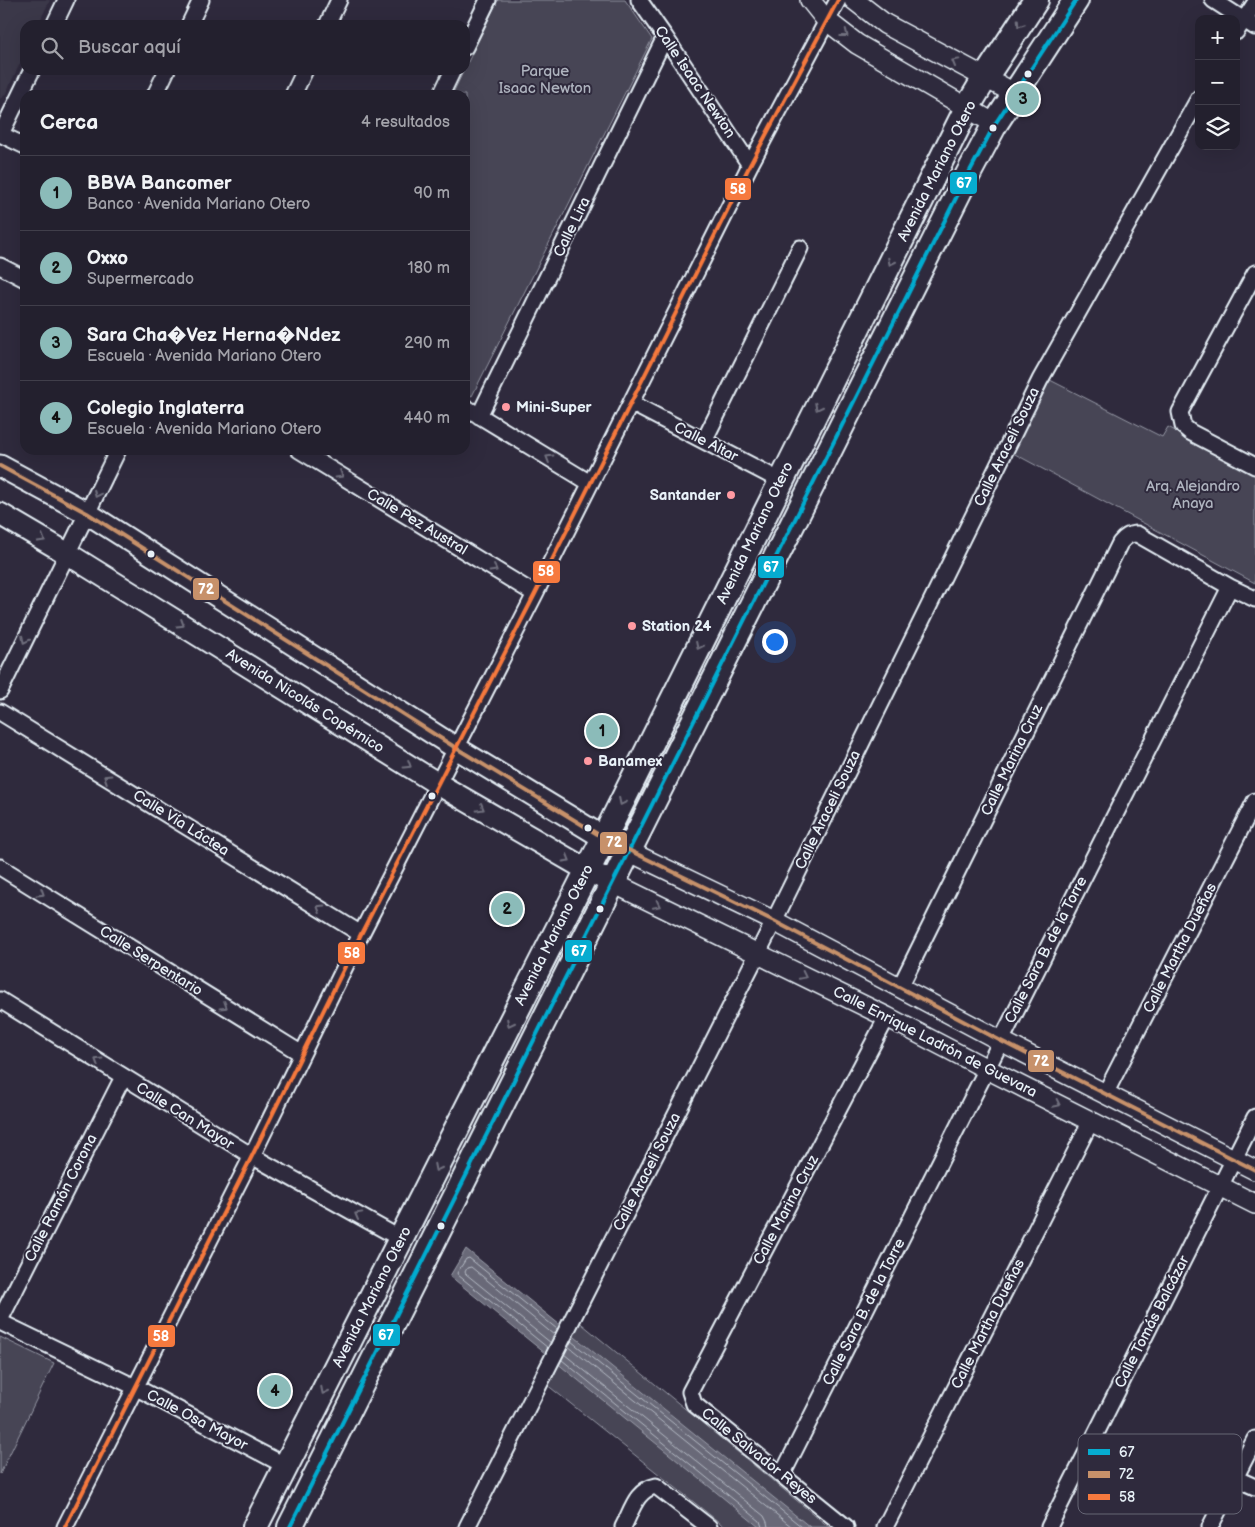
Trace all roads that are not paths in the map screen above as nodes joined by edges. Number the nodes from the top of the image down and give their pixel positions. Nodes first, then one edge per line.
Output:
1 (66, 0) edge
2 (202, 0) edge
3 (339, 0) edge
4 (488, 0) edge
5 (638, 0) edge
6 (810, 0) edge
7 (838, 0) edge
8 (854, 0) edge
9 (1036, 0) edge
10 (1076, 0) edge
11 (1214, 0) edge
12 (1255, 3) edge
13 (56, 20) edge
14 (192, 20) edge
15 (329, 20) edge
16 (826, 20) junction
17 (1245, 26) edge
18 (470, 37) edge
19 (665, 37) junction
20 (30, 75) edge
21 (165, 75) edge
22 (303, 75) edge
23 (451, 75) edge
24 (985, 78) junction
25 (22, 90) edge
26 (157, 90) edge
27 (295, 90) edge
28 (444, 90) edge
29 (1014, 93) junction
30 (20, 95) edge
31 (1195, 105) edge
32 (968, 108) junction
33 (995, 124) junction
34 (1, 134) edge
35 (20, 144) edge
36 (750, 164) junction
37 (800, 248) dead end
38 (0, 266) edge
39 (1255, 273) edge
40 (20, 276) edge
41 (630, 403) junction
42 (470, 410) edge
43 (479, 416) junction
44 (704, 441) junction
45 (116, 455) edge
46 (307, 455) edge
47 (0, 466) edge
48 (1255, 466) edge
49 (781, 481) junction
50 (590, 483) junction
51 (87, 513) junction
52 (0, 514) edge
53 (68, 554) junction
54 (1230, 587) junction
55 (535, 594) junction
56 (1255, 599) edge
57 (0, 691) edge
58 (0, 712) edge
59 (456, 748) junction
60 (438, 784) junction
61 (1255, 801) edge
62 (604, 838) junction
63 (628, 851) junction
64 (0, 867) edge
65 (587, 870) junction
66 (613, 884) junction
67 (774, 921) junction
68 (361, 934) junction
69 (758, 954) junction
70 (900, 987) junction
71 (0, 1001) edge
72 (887, 1017) junction
73 (1000, 1041) junction
74 (302, 1054) junction
75 (986, 1069) junction
76 (123, 1077) junction
77 (1105, 1094) junction
78 (1255, 1117) edge
79 (1092, 1121) junction
80 (252, 1156) junction
81 (1234, 1159) junction
82 (1255, 1170) edge
83 (1220, 1186) junction
84 (1255, 1204) edge
85 (401, 1239) junction
86 (0, 1321) edge
87 (135, 1387) junction
88 (694, 1404) joint
89 (1095, 1434) edge
90 (1255, 1439) edge
91 (1242, 1464) edge
92 (286, 1466) junction
93 (1078, 1468) edge
94 (782, 1474) junction
95 (1242, 1481) edge
96 (1255, 1487) edge
97 (1217, 1514) edge
98 (65, 1527) edge
99 (255, 1527) edge
100 (290, 1527) edge
101 (467, 1527) edge
102 (623, 1527) edge
103 (709, 1527) edge
104 (846, 1527) edge
105 (886, 1527) edge
106 (1048, 1527) edge
107 (1210, 1527) edge

1 - 13 street
2 - 14 street
3 - 15 street
4 - 18 street
5 - 19 street, Calle Isaac Newton
6 - 16 street
7 - 16 street
24 -> 8 street
9 -> 24 main road, Avenida Mariano Otero
10 - 29 main road, Avenida Mariano Otero
11 - 17 street
12 - 17 street
16 -> 32 street
16 - 36 street
19 - 36 street, Calle Isaac Newton
19 - 43 street, Calle Lira
20 - 25 street
21 - 26 street
22 - 27 street
23 - 28 street
24 - 29 street
24 - 32 main road, Avenida Mariano Otero
29 - 33 main road, Avenida Mariano Otero
30 - 34 street
31 - 67 street, Calle Araceli Souza
32 - 33 street
32 -> 49 main road, Avenida Mariano Otero
33 - 63 main road, Avenida Mariano Otero
34 - 35 street
36 - 41 street
37 - 44 street
38 - 40 street
39 - 48 street
41 - 44 street, Calle Altar
41 - 50 street
42 - 43 street
50 -> 43 street
44 - 49 street, Calle Altar
45 -> 51 street
46 -> 55 street, Calle Pez Austral
47 - 51 main road
49 -> 62 main road, Avenida Mariano Otero
50 - 55 street
51 - 53 street
51 - 59 main road
52 -> 53 main road, Avenida Nicolás Copérnico
53 -> 57 street
53 -> 60 main road, Avenida Nicolás Copérnico
54 - 56 street
54 - 70 street, Calle Marina Cruz
54 - 73 street, Calle Sara B. de la Torre
55 - 59 street
68 -> 58 street, Calle Vía Láctea
59 - 60 street
59 - 62 main road
60 -> 65 main road, Avenida Nicolás Copérnico
60 - 68 street
61 - 77 street, Calle Martha Dueñas
62 - 63 main road
62 - 65 main road, Avenida Mariano Otero
63 - 66 main road, Avenida Mariano Otero
63 - 67 street, Calle Enrique Ladrón de Guevara
64 -> 74 street, Calle Serpentario
65 - 66 main road, Avenida Nicolás Copérnico
65 -> 85 main road, Avenida Mariano Otero
66 -> 69 street, Calle Enrique Ladrón de Guevara
66 - 100 main road, Avenida Mariano Otero
67 - 69 street, Calle Araceli Souza
67 - 70 street, Calle Enrique Ladrón de Guevara
68 - 74 street
69 -> 72 street, Calle Enrique Ladrón de Guevara
69 - 101 street, Calle Araceli Souza
70 - 73 street, Calle Enrique Ladrón de Guevara
76 -> 71 street, Calle Can Mayor
72 - 75 street, Calle Enrique Ladrón de Guevara
72 - 88 street, Calle Marina Cruz
73 - 75 street, Calle Sara B. de la Torre
73 - 77 street, Calle Enrique Ladrón de Guevara
74 - 80 street
75 -> 79 street, Calle Enrique Ladrón de Guevara
75 - 94 street, Calle Sara B. de la Torre
76 - 80 street, Calle Can Mayor
76 - 86 street, Calle Ramón Corona
77 - 81 street, Calle Enrique Ladrón de Guevara
78 - 81 street, Calle Tomás Balcázar
79 - 83 street, Calle Enrique Ladrón de Guevara
79 - 105 street, Calle Martha Dueñas
85 -> 80 street, Calle Can Mayor
80 - 87 street
81 - 82 street, Calle Enrique Ladrón de Guevara
81 - 83 street, Calle Tomás Balcázar
83 - 84 street, Calle Enrique Ladrón de Guevara
83 - 89 street, Calle Tomás Balcázar
85 -> 92 main road, Avenida Mariano Otero
86 - 87 street, Calle Osa Mayor
87 - 92 street, Calle Osa Mayor
87 - 98 street
88 - 94 street, Calle Salvador Reyes
90 - 91 street
92 - 99 main road, Avenida Mariano Otero
93 - 106 street, Calle Tomás Balcázar
94 - 104 street, Calle Salvador Reyes
95 - 96 street
97 - 107 street
102 - 103 street

